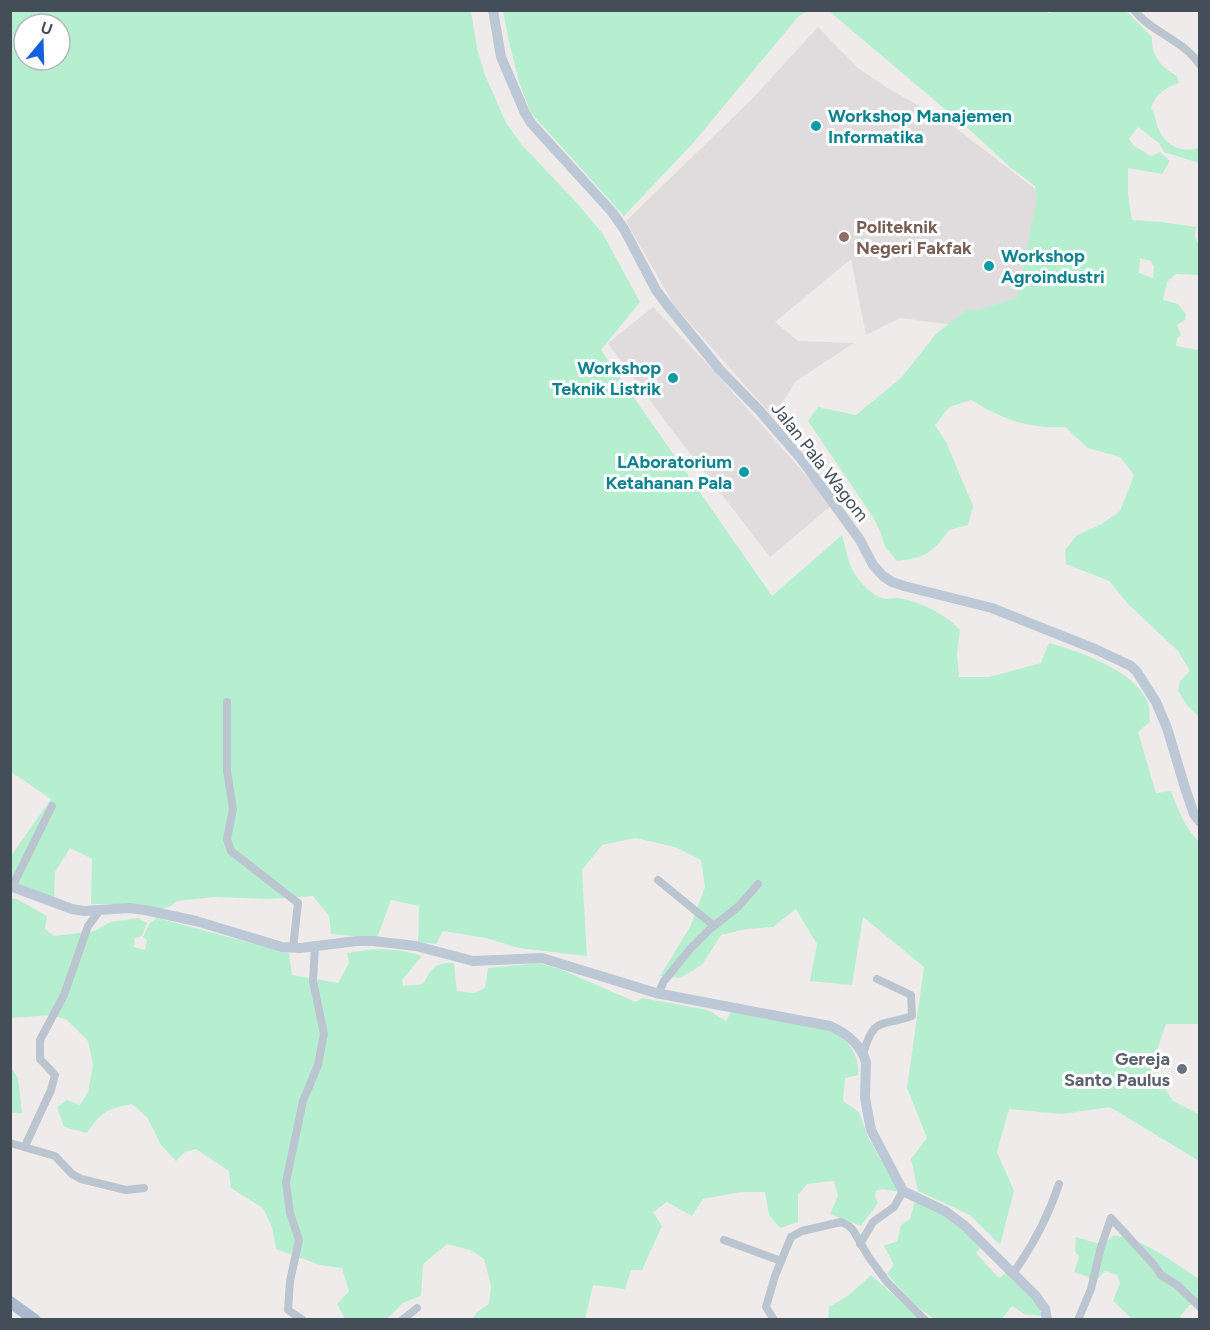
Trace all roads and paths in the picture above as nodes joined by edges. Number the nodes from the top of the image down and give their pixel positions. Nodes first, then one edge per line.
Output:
1 (493, 10) edge
2 (1134, 10) edge
3 (1200, 65) edge
4 (227, 702) dead end
5 (52, 806) dead end
6 (1200, 822) edge
7 (658, 880) dead end
8 (758, 884) dead end
9 (11, 887) edge
10 (100, 910) junction
11 (714, 926) junction
12 (315, 946) junction
13 (292, 948) junction
14 (878, 979) dead end
15 (658, 994) junction
16 (863, 1054) junction
17 (10, 1143) edge
18 (25, 1146) junction
19 (1059, 1184) dead end
20 (144, 1188) dead end
21 (903, 1191) junction
22 (724, 1240) dead end
23 (861, 1244) junction
24 (782, 1260) junction
25 (1014, 1272) junction
26 (10, 1302) edge
27 (1200, 1307) edge
28 (417, 1308) dead end
29 (35, 1320) edge
30 (303, 1320) edge
31 (402, 1320) edge
32 (774, 1320) edge
33 (925, 1320) edge
34 (1047, 1320) edge
35 (1077, 1320) edge

1 - 6 main road, Jalan Pala Wagom
2 - 3 street
4 - 13 street
5 - 9 street
7 - 11 street
8 - 11 street
9 - 10 main road
10 - 13 main road
10 - 18 street
11 - 15 street
12 - 13 main road
12 - 15 main road
12 - 30 street
14 - 16 street
15 - 16 main road
16 - 21 main road
17 - 18 street
18 - 20 street
19 - 25 street
21 - 23 street
21 - 25 main road
22 - 24 street
23 - 24 street
23 - 33 street
24 - 32 street
25 - 34 main road
26 - 29 main road
27 - 35 street
28 - 31 street

